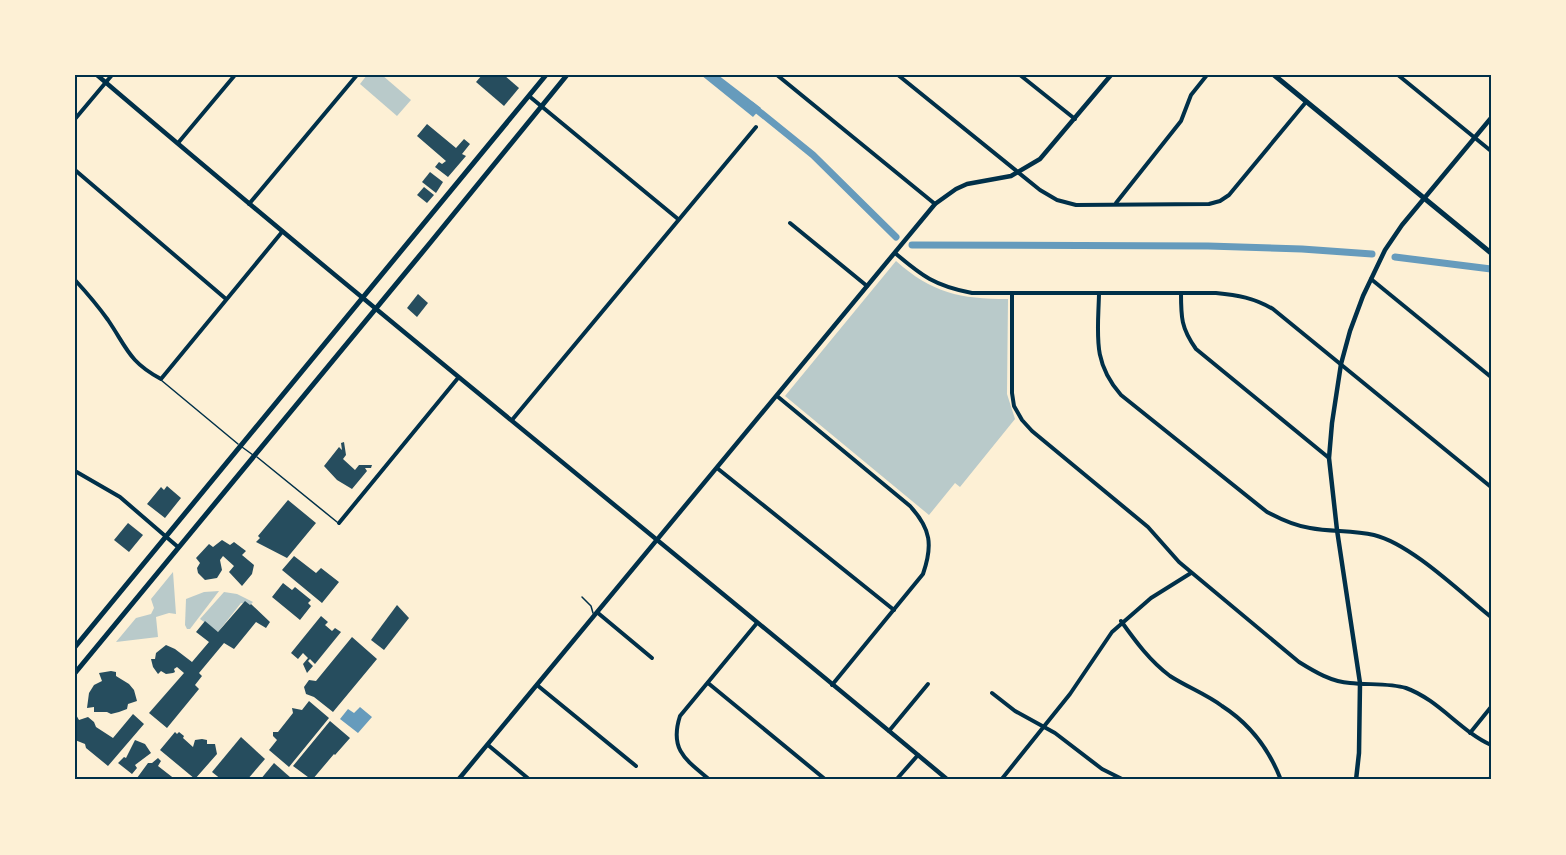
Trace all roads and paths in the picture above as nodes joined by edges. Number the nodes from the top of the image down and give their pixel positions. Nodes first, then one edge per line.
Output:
1 (97, 75) edge
2 (112, 75) edge
3 (235, 75) edge
4 (357, 75) edge
5 (546, 75) edge
6 (567, 75) edge
7 (777, 75) edge
8 (898, 75) edge
9 (1020, 75) edge
10 (1111, 75) edge
11 (1207, 75) edge
12 (1274, 75) edge
13 (1398, 75) edge
14 (106, 82) junction
15 (529, 96) junction
16 (1306, 102) junction
17 (541, 106) junction
18 (1491, 118) edge
19 (75, 119) edge
20 (1075, 119) junction
21 (756, 127) dead end
22 (1474, 137) junction
23 (178, 143) junction
24 (1491, 151) edge
25 (75, 170) edge
26 (1018, 173) junction
27 (1424, 198) junction
28 (249, 204) junction
29 (935, 204) junction
30 (1116, 204) junction
31 (678, 219) junction
32 (790, 223) dead end
33 (282, 232) junction
34 (895, 253) junction
35 (1491, 253) edge
36 (1371, 279) junction
37 (75, 280) edge
38 (867, 286) junction
39 (1012, 293) junction
40 (1181, 293) junction
41 (1099, 294) junction
42 (226, 299) junction
43 (362, 299) junction
44 (375, 310) junction
45 (1341, 364) junction
46 (1491, 377) edge
47 (458, 378) junction
48 (161, 380) junction
49 (777, 396) junction
50 (512, 420) junction
51 (240, 446) junction
52 (254, 455) junction
53 (1329, 458) junction
54 (717, 468) junction
55 (75, 471) edge
56 (1491, 488) edge
57 (339, 523) joint
58 (1337, 530) junction
59 (166, 536) junction
60 (657, 541) junction
61 (178, 547) junction
62 (1191, 572) junction
63 (582, 597) dead end
64 (894, 610) junction
65 (596, 615) junction
66 (1491, 617) edge
67 (1121, 621) junction
68 (757, 623) junction
69 (75, 647) edge
70 (652, 658) dead end
71 (75, 673) edge
72 (708, 683) junction
73 (1360, 683) junction
74 (928, 684) dead end
75 (537, 685) junction
76 (832, 685) junction
77 (992, 693) dead end
78 (1491, 707) edge
79 (1044, 726) junction
80 (889, 731) junction
81 (1470, 733) junction
82 (488, 745) junction
83 (1491, 745) edge
84 (918, 755) junction
85 (636, 766) dead end
86 (459, 780) edge
87 (530, 780) edge
88 (710, 780) edge
89 (826, 780) edge
90 (896, 780) edge
91 (948, 780) edge
92 (1001, 780) edge
93 (1124, 780) edge
94 (1281, 780) edge
95 (1356, 780) edge

1 - 14 street
2 - 14 street
3 - 23 street
4 - 28 street
5 - 15 main road
6 - 17 main road
7 - 29 street
8 - 26 street
9 - 20 street
10 - 20 street
11 - 30 street
12 - 16 main road
13 - 22 street
14 - 19 street
14 - 23 street
15 - 17 street
15 - 43 main road
16 - 27 main road
16 - 30 street
17 - 31 street
17 - 44 main road
18 - 22 street
20 - 26 street
21 - 31 street
22 - 24 street
22 - 27 street
23 - 28 street
25 - 42 street
26 - 29 street
26 - 30 street
27 - 35 main road
27 - 36 street
28 - 33 street
29 - 34 street
31 - 50 street
32 - 38 street
33 - 42 street
33 - 43 street
34 - 38 street
34 - 39 street
36 - 45 street
36 - 46 street
37 - 48 street
38 - 49 street
39 - 41 street
39 - 62 street
40 - 41 street
40 - 45 street
40 - 53 street
41 - 58 street
42 - 48 street
43 - 44 street
43 - 51 main road
44 - 47 street
44 - 52 main road
45 - 53 street
45 - 56 street
47 - 50 street
47 - 57 street
48 - 51 lane
49 - 54 street
49 - 64 street
50 - 60 street
51 - 52 lane
51 - 59 main road
52 - 57 lane
52 - 61 main road
53 - 58 street
54 - 60 street
54 - 64 street
55 - 59 street
58 - 66 street
58 - 73 street
59 - 61 street
59 - 69 main road
60 - 65 street
60 - 68 street
61 - 71 main road
62 - 67 street
62 - 73 street
63 - 65 lane
64 - 76 street
65 - 70 street
65 - 75 street
67 - 79 street
67 - 94 street
68 - 72 street
68 - 76 street
72 - 88 street
72 - 89 street
73 - 81 street
73 - 95 street
74 - 80 street
75 - 82 street
75 - 85 street
76 - 80 street
77 - 79 street
78 - 81 street
79 - 92 street
79 - 93 street
80 - 84 street
81 - 83 street
82 - 86 street
82 - 87 street
84 - 90 street
84 - 91 street

